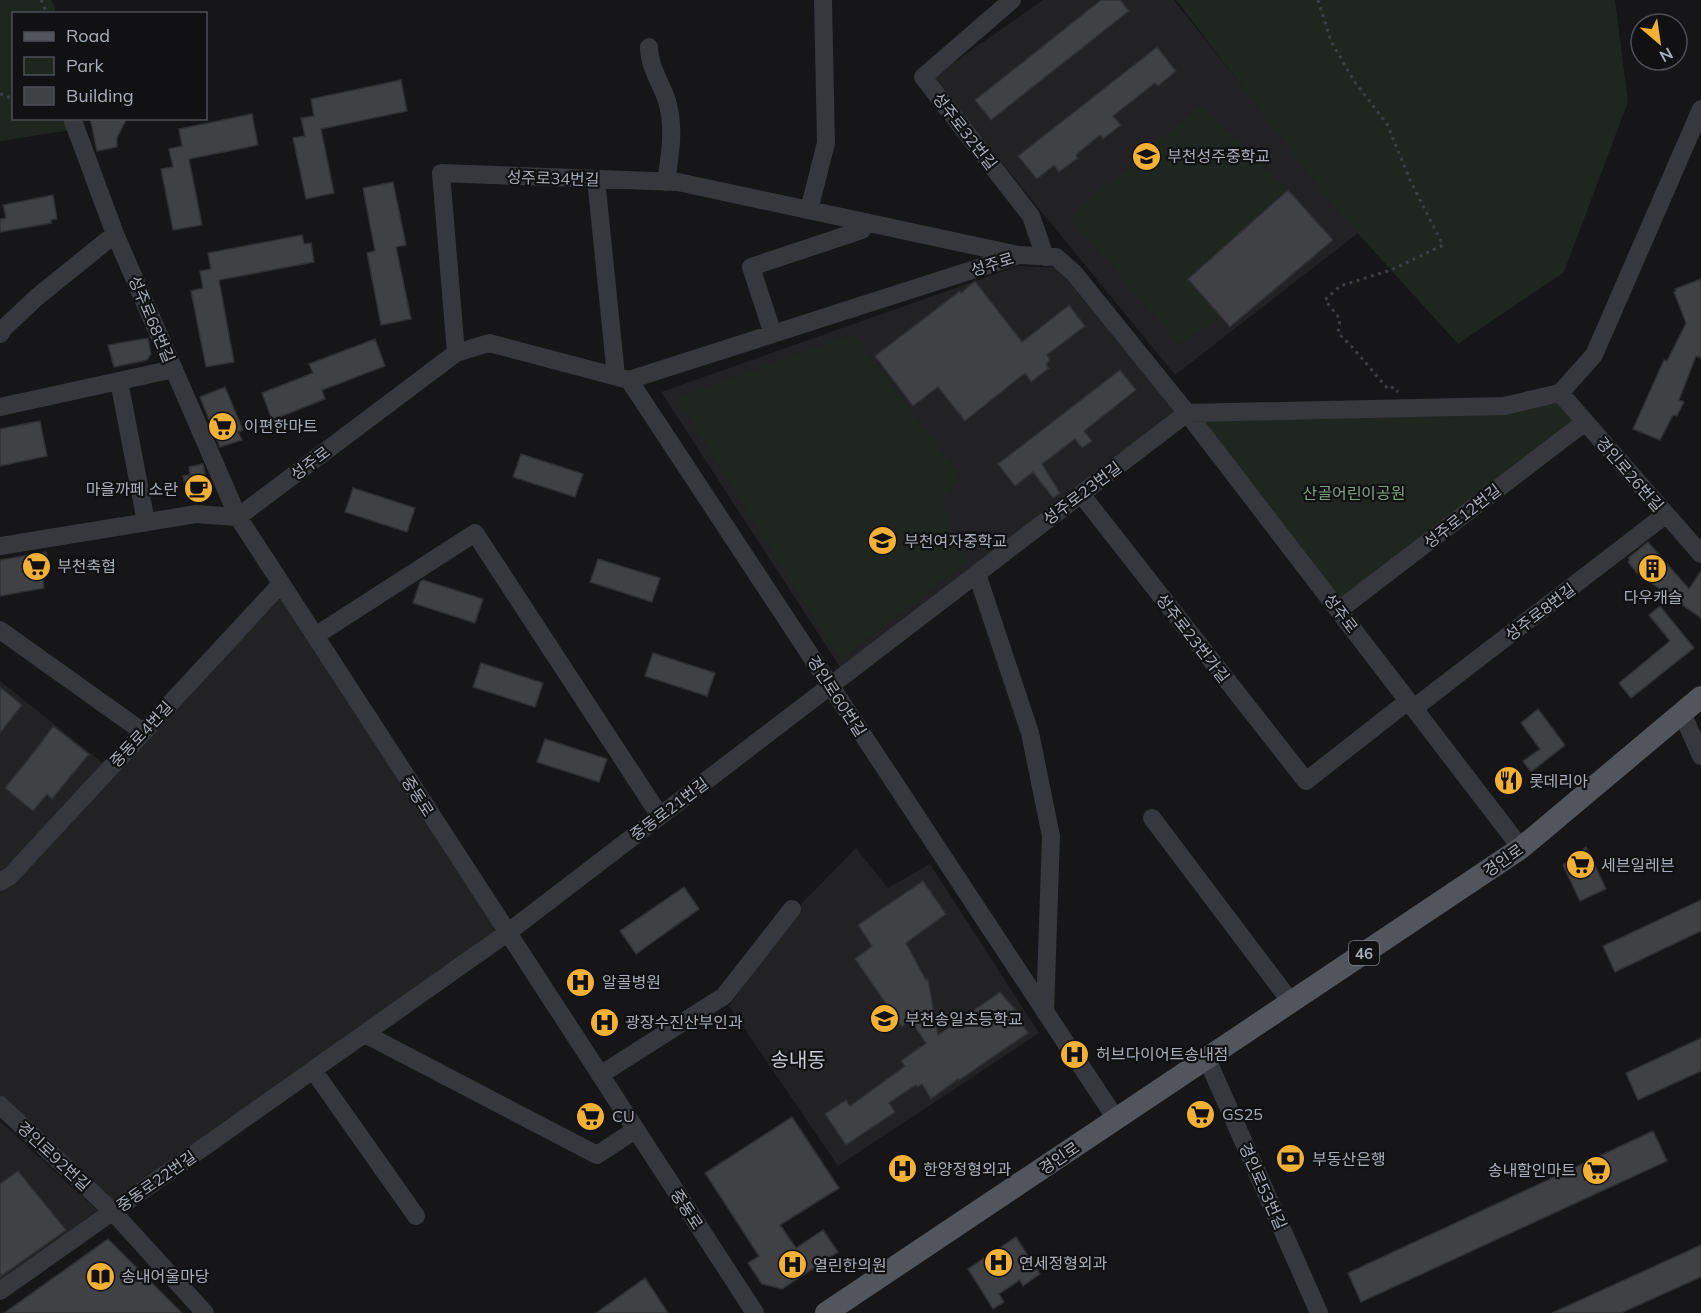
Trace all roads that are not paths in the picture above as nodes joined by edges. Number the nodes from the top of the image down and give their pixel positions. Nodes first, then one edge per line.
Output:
1 (823, 0) edge
2 (1012, 0) edge
3 (649, 47) dead end
4 (1701, 109) edge
5 (73, 120) edge
6 (596, 179) junction
7 (666, 182) junction
8 (809, 210) junction
9 (866, 222) junction
10 (115, 234) junction
11 (1019, 255) junction
12 (1046, 257) junction
13 (773, 333) junction
14 (0, 334) edge
15 (456, 353) junction
16 (174, 369) junction
17 (623, 378) junction
18 (118, 381) junction
19 (1560, 393) junction
20 (0, 407) edge
21 (1187, 413) junction
22 (1585, 422) junction
23 (1081, 494) junction
24 (1665, 515) junction
25 (238, 517) junction
26 (146, 522) junction
27 (0, 546) edge
28 (1701, 554) edge
29 (977, 574) junction
30 (281, 584) junction
31 (1339, 610) junction
32 (0, 630) edge
33 (315, 636) junction
34 (831, 686) junction
35 (1701, 697) edge
36 (1411, 704) junction
37 (1682, 713) junction
38 (143, 732) junction
39 (1701, 756) edge
40 (660, 816) junction
41 (1152, 818) dead end
42 (1521, 848) junction
43 (0, 882) edge
44 (792, 909) dead end
45 (507, 933) junction
46 (1291, 1002) junction
47 (1045, 1012) junction
48 (364, 1034) junction
49 (1207, 1059) junction
50 (313, 1070) junction
51 (600, 1075) junction
52 (0, 1106) edge
53 (1116, 1119) junction
54 (635, 1130) junction
55 (113, 1212) junction
56 (416, 1216) dead end
57 (0, 1292) edge
58 (206, 1313) edge
59 (755, 1313) edge
60 (826, 1313) edge
61 (1319, 1313) edge

1 - 8 street
2 - 12 street, 성주로32번길
3 - 7 street
4 - 19 street
5 - 10 street, 성주로68번길
6 - 7 street, 성주로34번길
6 - 15 street, 성주로34번길
6 - 17 street
7 - 8 street, 성주로34번길
8 - 9 street, 성주로34번길
9 - 11 street, 성주로34번길
9 - 13 street
10 - 14 street
10 - 16 street, 성주로68번길
11 - 12 street, 성주로
11 - 13 street, 성주로
12 - 21 street, 성주로
13 - 17 street, 성주로
15 - 17 street, 성주로
15 - 25 street, 성주로
16 - 18 street
16 - 25 street, 성주로68번길
17 - 34 street, 경인로60번길
18 - 20 street
18 - 26 street
19 - 21 street
19 - 22 street, 경인로26번길
21 - 23 street, 성주로23번길
21 - 31 street, 성주로
22 - 24 street, 경인로26번길
22 - 31 street, 성주로12번길
23 - 29 street, 성주로23번길
23 - 36 street, 성주로23번가길
24 - 28 street, 경인로26번길
24 - 36 street, 성주로8번길
25 - 26 street
25 - 30 street, 중동로
26 - 27 street
29 - 34 street, 성주로23번길
29 - 47 street
30 - 33 street, 중동로
30 - 38 street, 중동로4번길
31 - 36 street, 성주로
32 - 38 street
33 - 40 street
33 - 45 street, 중동로
34 - 40 street, 중동로21번길
34 - 47 street, 경인로60번길
35 - 37 main road, 경인로 / 46
36 - 42 street, 성주로
37 - 39 street
37 - 42 main road, 경인로 / 46
38 - 43 street, 중동로4번길
40 - 45 street, 중동로21번길
41 - 46 street
42 - 46 main road, 경인로 / 46
44 - 51 street
45 - 48 street, 중동로22번길
45 - 51 street, 중동로
46 - 49 main road, 경인로 / 46
47 - 53 street, 경인로60번길
48 - 50 street, 중동로22번길
48 - 54 street
49 - 53 main road, 경인로 / 46
49 - 61 street, 경인로53번길
50 - 55 street, 중동로22번길
50 - 56 street
51 - 54 street, 중동로
52 - 55 street, 경인로92번길
53 - 60 main road, 경인로 / 46
54 - 59 street, 중동로
55 - 57 street, 중동로22번길
55 - 58 street, 경인로92번길

